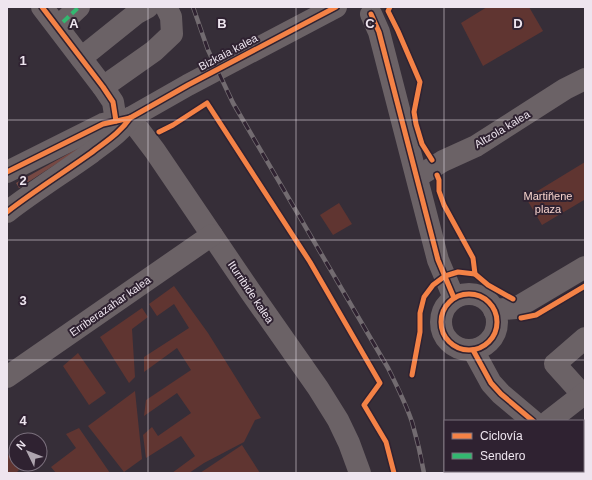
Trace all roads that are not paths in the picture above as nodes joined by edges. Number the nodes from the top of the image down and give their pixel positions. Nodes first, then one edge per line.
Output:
1 (42, 7) edge
2 (80, 7) edge
3 (148, 7) edge
4 (166, 7) edge
5 (336, 7) edge
6 (368, 9) edge
7 (64, 22) dead end
8 (81, 58) junction
9 (585, 79) edge
10 (103, 87) junction
11 (123, 119) junction
12 (7, 172) edge
13 (417, 177) junction
14 (7, 212) edge
15 (212, 235) junction
16 (585, 267) edge
17 (454, 298) junction
18 (494, 310) junction
19 (585, 338) edge
20 (473, 350) junction
21 (7, 377) edge
22 (584, 394) edge
23 (532, 420) edge
24 (551, 420) edge
25 (360, 473) edge

1 - 8 street, Iturribide kalea
2 - 7 street
3 - 8 street
4 - 10 street
5 - 11 street, Bizkaia kalea
6 - 13 street
8 - 10 street, Iturribide kalea
9 - 13 street, Altzola kalea
10 - 11 street, Iturribide kalea
11 - 12 street, Bizkaia kalea
11 - 14 street, Bizkaia kalea
11 - 15 street, Iturribide kalea
13 - 17 street
15 - 21 street, Erriberazahar kalea
15 - 25 street, Iturribide kalea
16 - 18 street
17 - 18 street
17 - 20 street
18 - 20 street
19 - 22 street
20 - 23 street
22 - 24 street

